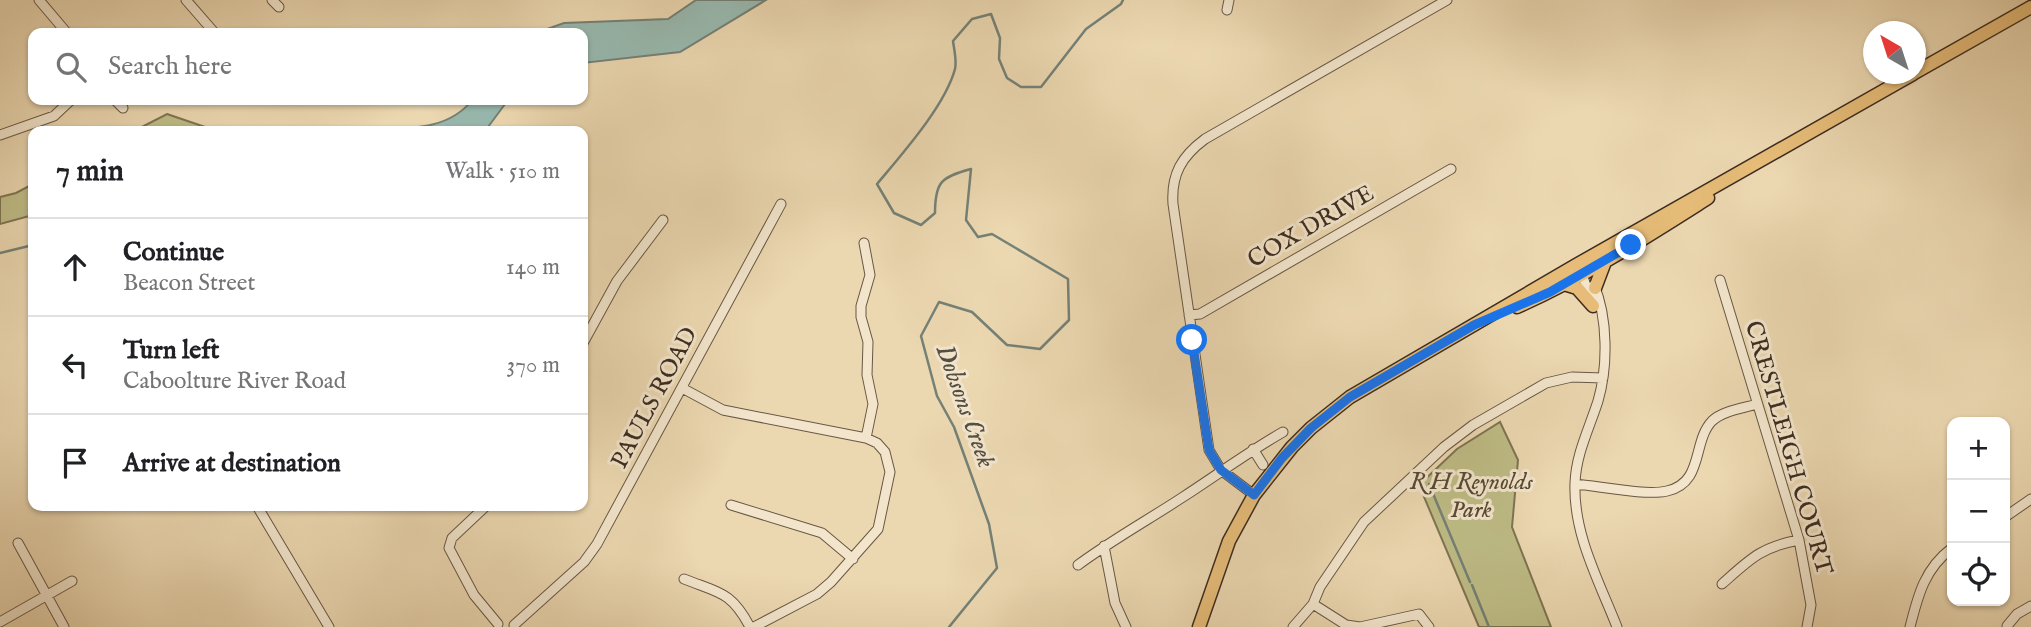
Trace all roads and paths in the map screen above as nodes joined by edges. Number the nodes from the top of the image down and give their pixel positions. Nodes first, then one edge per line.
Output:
1 (39, 0) edge
2 (186, 0) edge
3 (1441, 1) edge
4 (2031, 7) edge
5 (63, 28) edge
6 (209, 28) edge
7 (1926, 66) edge
8 (1895, 84) edge
9 (66, 105) edge
10 (120, 105) edge
11 (123, 108) dead end
12 (0, 135) edge
13 (1451, 169) dead end
14 (1745, 170) junction
15 (781, 204) dead end
16 (663, 220) dead end
17 (864, 243) dead end
18 (1606, 259) junction
19 (1583, 267) junction
20 (1720, 279) dead end
21 (1564, 284) junction
22 (1595, 288) junction
23 (1593, 306) junction
24 (1189, 315) junction
25 (1602, 323) junction
26 (1474, 325) junction
27 (588, 334) edge
28 (1603, 378) junction
29 (682, 388) junction
30 (1758, 404) junction
31 (1283, 432) dead end
32 (866, 438) junction
33 (1253, 449) junction
34 (1263, 466) dead end
35 (1221, 470) junction
36 (1575, 484) junction
37 (1254, 495) junction
38 (2031, 499) edge
39 (731, 505) dead end
40 (260, 511) edge
41 (481, 511) edge
42 (2010, 514) edge
43 (1799, 540) junction
44 (18, 543) dead end
45 (1104, 546) junction
46 (1947, 553) edge
47 (853, 559) junction
48 (1078, 565) dead end
49 (684, 579) dead end
50 (72, 581) dead end
51 (1722, 584) dead end
52 (47, 595) junction
53 (1312, 604) junction
54 (2031, 606) edge
55 (0, 622) edge
56 (496, 625) edge
57 (514, 626) edge
58 (2007, 626) edge
59 (65, 627) edge
60 (329, 627) edge
61 (752, 627) edge
62 (1126, 627) edge
63 (1199, 627) edge
64 (1293, 627) edge
65 (1429, 627) edge
66 (1617, 627) edge
67 (1807, 627) edge
68 (1910, 627) edge

1 - 5 street
2 - 6 street
3 - 24 street
4 - 7 main road
8 - 14 main road
9 - 12 street
10 - 11 street
13 - 24 street, COX DRIVE
14 - 18 main road
14 - 19 main road
15 - 29 street, PAULS ROAD
16 - 27 street
17 - 32 street
18 - 19 main road
18 - 22 main road
19 - 21 main road
19 - 22 street
19 - 23 street
19 - 26 main road
20 - 30 street, CRESTLEIGH COURT
21 - 23 main road
21 - 26 main road
22 - 25 street
23 - 25 street
24 - 35 street
25 - 28 street
26 - 37 main road
28 - 36 street
28 - 53 street
29 - 32 street
29 - 57 street, PAULS ROAD
30 - 36 street
30 - 43 street, CRESTLEIGH COURT
31 - 33 street
32 - 47 street
33 - 34 street
33 - 35 street
35 - 37 street
35 - 45 street
36 - 66 street
37 - 63 main road
38 - 42 street
39 - 47 street
40 - 60 street
41 - 56 street
43 - 51 street
43 - 67 street, CRESTLEIGH COURT
44 - 52 street
45 - 48 street
45 - 62 street
46 - 68 street
47 - 61 street
49 - 61 street
50 - 52 street
52 - 55 street
52 - 59 street
53 - 64 street
53 - 65 street
54 - 58 street
56 - 57 street

